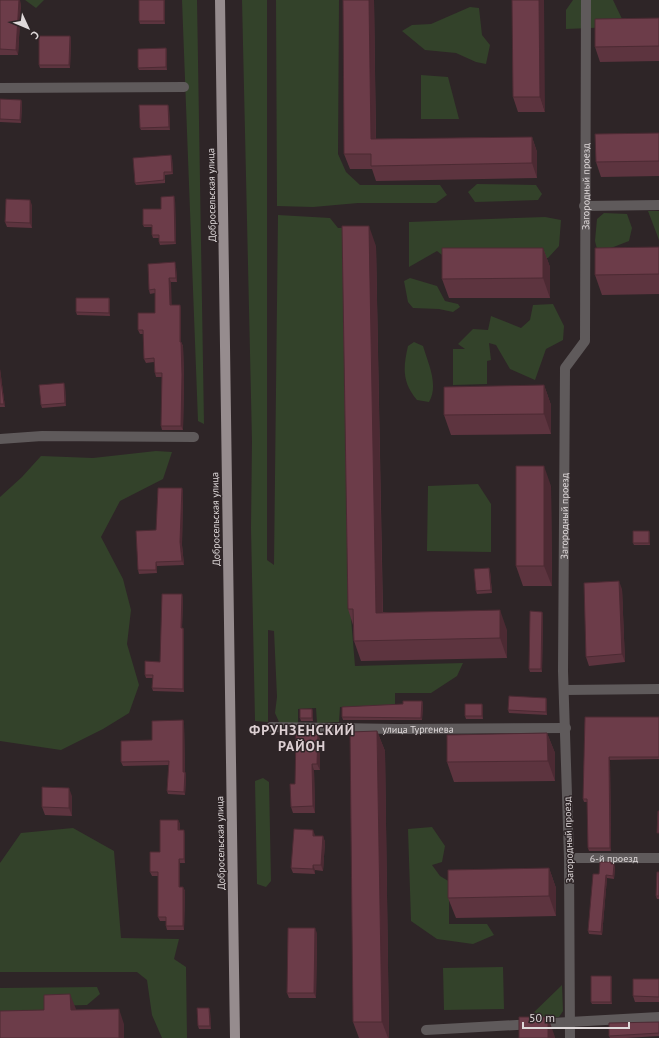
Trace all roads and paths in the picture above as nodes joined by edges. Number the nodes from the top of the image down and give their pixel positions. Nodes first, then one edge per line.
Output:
1 (220, 0) edge
2 (586, 0) edge
3 (184, 87) dead end
4 (0, 88) edge
5 (659, 205) edge
6 (584, 206) junction
7 (194, 437) dead end
8 (0, 439) edge
9 (659, 689) edge
10 (565, 690) junction
11 (271, 727) dead end
12 (566, 728) junction
13 (569, 858) junction
14 (659, 858) edge
15 (659, 1017) edge
16 (570, 1021) junction
17 (426, 1030) dead end
18 (235, 1038) edge
19 (570, 1038) edge

1 - 18 main road, Добросельская улица
2 - 6 street, Загородный проезд
3 - 4 street
5 - 6 street
6 - 10 street, Загородный проезд
7 - 8 street
9 - 10 street
10 - 12 street, Загородный проезд
11 - 12 street, улица Тургенева
12 - 13 street, Загородный проезд
13 - 14 street, 6-й проезд
13 - 16 street, Загородный проезд
15 - 16 street
16 - 17 street
16 - 19 street, Загородный проезд

